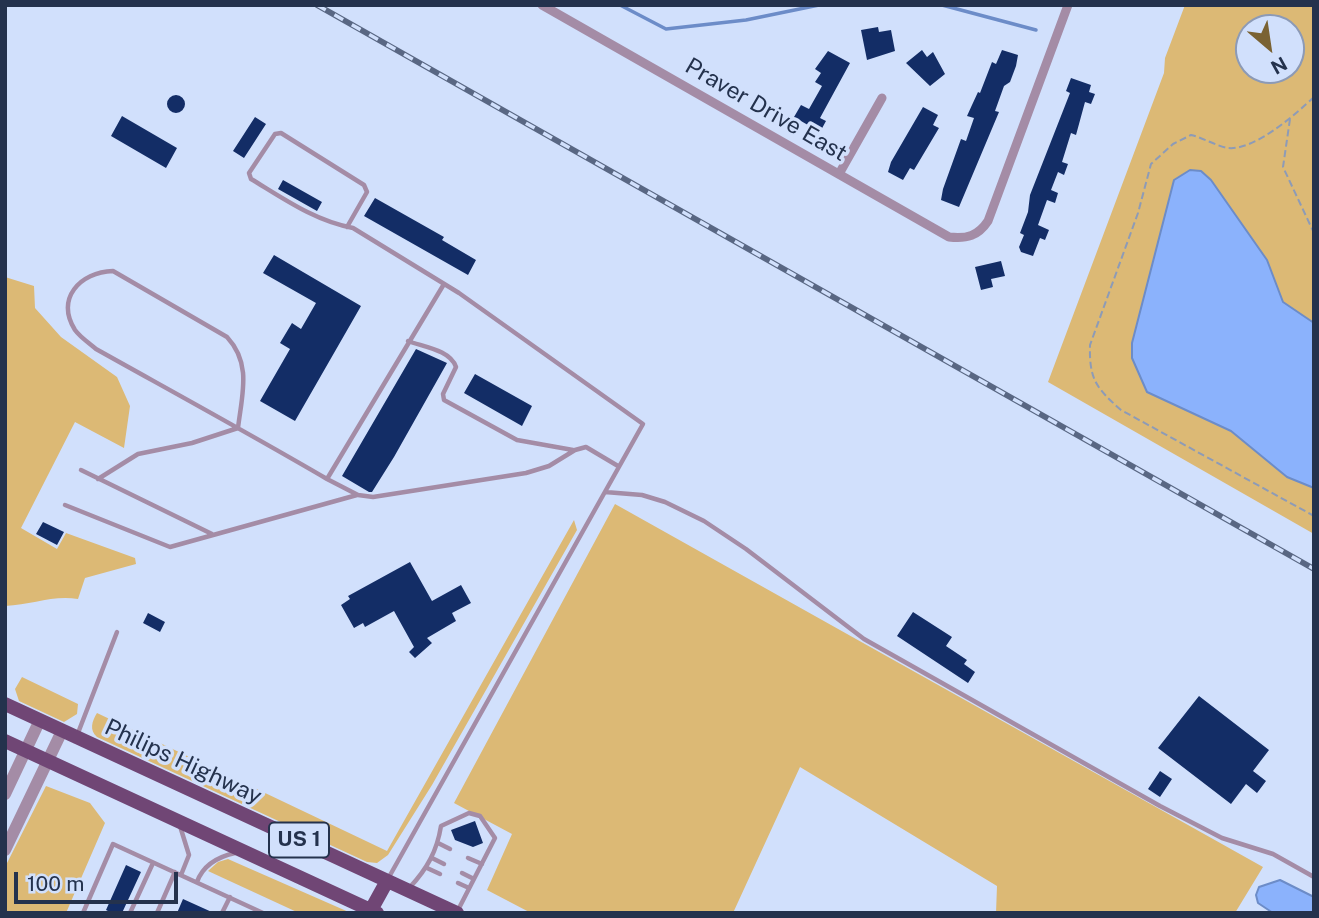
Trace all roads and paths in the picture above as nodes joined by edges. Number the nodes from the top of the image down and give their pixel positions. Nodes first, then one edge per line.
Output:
1 (542, 5) edge
2 (1068, 5) edge
3 (1314, 97) edge
4 (882, 98) dead end
5 (1290, 118) junction
6 (839, 174) junction
7 (347, 227) junction
8 (1314, 233) edge
9 (444, 284) junction
10 (408, 341) junction
11 (238, 428) junction
12 (575, 450) junction
13 (618, 466) junction
14 (81, 470) dead end
15 (99, 479) junction
16 (327, 479) junction
17 (605, 492) junction
18 (358, 495) junction
19 (65, 505) dead end
20 (1314, 516) edge
21 (213, 535) junction
22 (117, 632) dead end
23 (5, 704) edge
24 (40, 720) junction
25 (62, 731) junction
26 (77, 738) junction
27 (5, 741) edge
28 (27, 750) junction
29 (48, 760) junction
30 (5, 794) edge
31 (179, 821) junction
32 (438, 843) junction
33 (450, 849) dead end
34 (5, 850) edge
35 (243, 851) junction
36 (432, 858) junction
37 (468, 858) dead end
38 (153, 862) junction
39 (444, 864) dead end
40 (482, 864) junction
41 (427, 868) junction
42 (175, 873) junction
43 (462, 873) dead end
44 (440, 874) dead end
45 (181, 875) junction
46 (1314, 877) edge
47 (474, 879) junction
48 (387, 881) junction
49 (197, 883) junction
50 (458, 883) dead end
51 (469, 888) junction
52 (407, 890) junction
53 (230, 897) junction
54 (374, 911) edge
55 (83, 913) edge
56 (130, 913) edge
57 (157, 913) edge
58 (222, 913) edge
59 (263, 913) edge
60 (456, 913) edge

1 - 6 street, Praver Drive East
2 - 6 street, Praver Drive East
3 - 5 path
4 - 6 street
5 - 8 path
5 - 20 path
7 - 7 lane
7 - 9 lane
9 - 10 lane
9 - 13 lane
10 - 12 lane
10 - 16 lane
11 - 11 lane
11 - 15 lane
11 - 16 lane
12 - 13 lane
12 - 18 lane
13 - 17 lane
14 - 15 lane
15 - 21 lane
16 - 18 lane
17 - 46 lane
17 - 48 lane
18 - 21 lane
19 - 21 lane
22 - 26 lane
23 - 24 main road, Philips Highway / US 1
24 - 25 main road, Philips Highway / US 1
24 - 28 street
25 - 26 main road, Philips Highway / US 1
25 - 29 street
26 - 48 main road, Philips Highway / US 1
27 - 28 main road, US 1
28 - 29 main road, US 1
28 - 30 street
29 - 31 main road, US 1
29 - 34 street
31 - 35 main road, US 1
31 - 45 lane
32 - 33 lane
32 - 36 lane
32 - 40 lane
35 - 49 lane
35 - 54 main road, US 1
36 - 39 lane
36 - 41 lane
37 - 40 lane
38 - 42 lane
38 - 55 lane
38 - 56 lane
40 - 47 lane
41 - 44 lane
41 - 52 lane
42 - 45 lane
42 - 57 lane
43 - 47 lane
45 - 49 lane
47 - 51 lane
48 - 52 main road, Philips Highway / US 1
48 - 54 main road
49 - 53 lane
50 - 51 lane
51 - 60 lane
52 - 60 main road, Philips Highway / US 1
53 - 58 lane
53 - 59 lane

